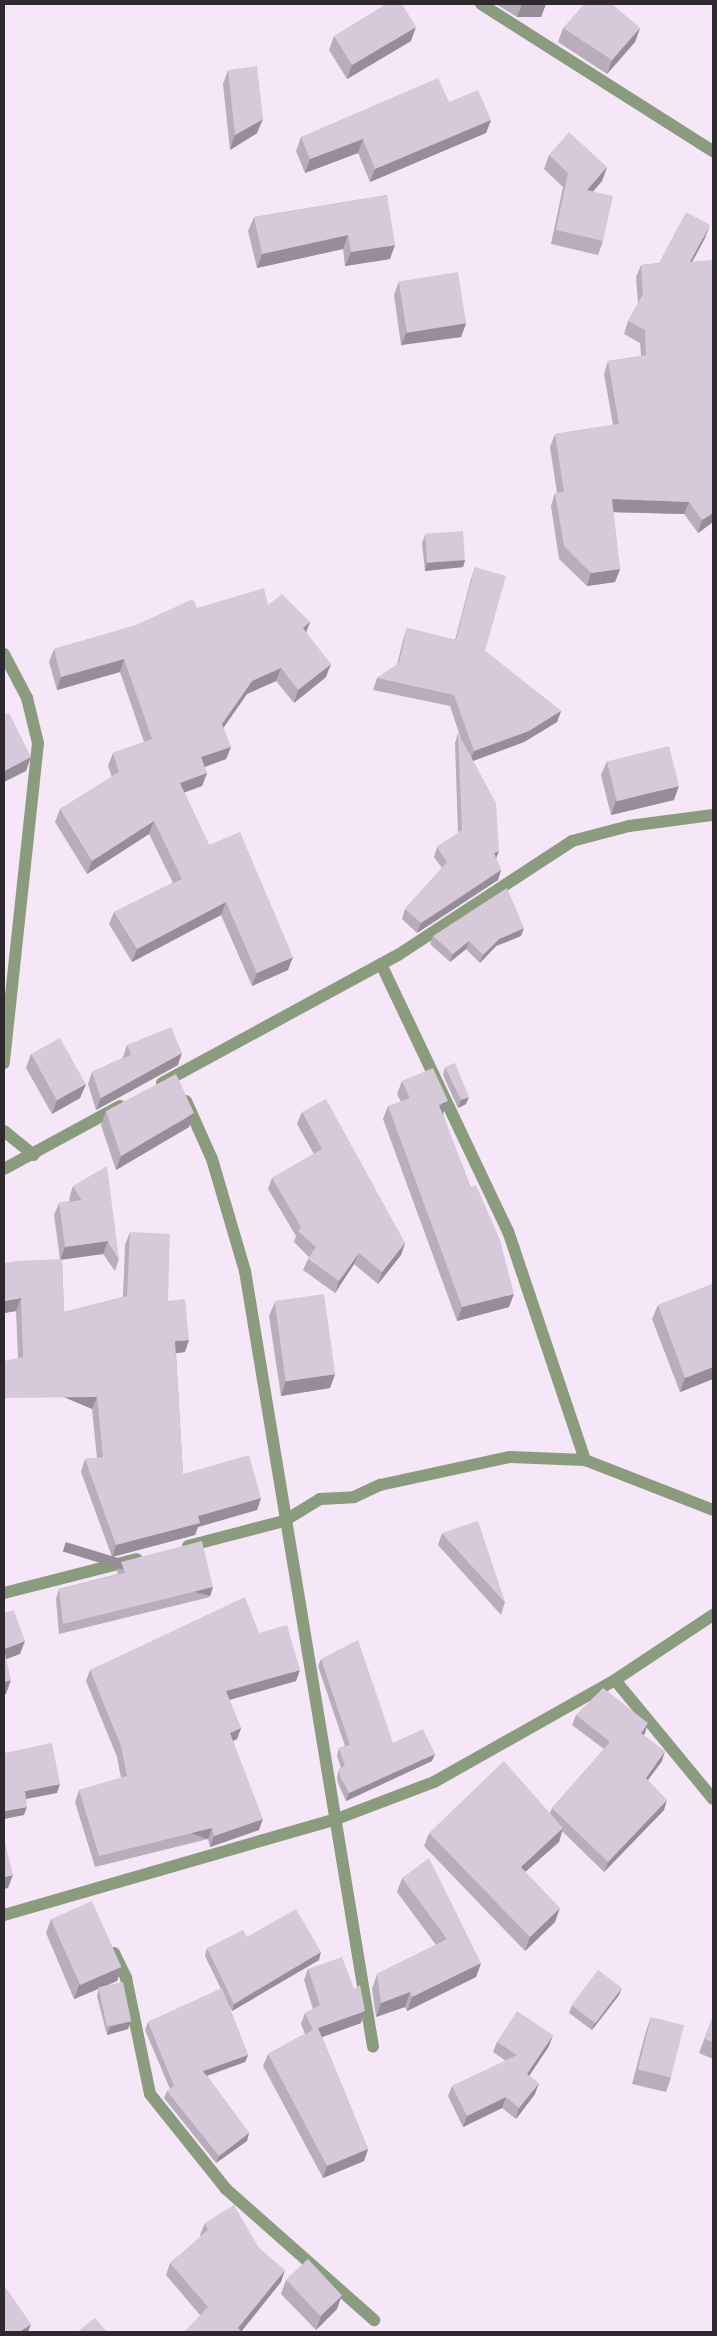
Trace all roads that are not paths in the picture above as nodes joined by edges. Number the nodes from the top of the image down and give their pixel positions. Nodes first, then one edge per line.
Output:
1 (481, 4) edge
2 (713, 151) edge
3 (4, 654) edge
4 (713, 815) edge
5 (381, 964) junction
6 (4, 1063) edge
7 (174, 1076) junction
8 (149, 1090) edge
9 (133, 1099) edge
10 (4, 1131) edge
11 (34, 1155) junction
12 (4, 1169) edge
13 (585, 1460) junction
14 (713, 1510) edge
15 (284, 1521) junction
16 (178, 1548) edge
17 (148, 1556) edge
18 (4, 1593) edge
19 (713, 1615) edge
20 (615, 1680) junction
21 (713, 1799) edge
22 (334, 1820) junction
23 (85, 1892) junction
24 (93, 1910) edge
25 (4, 1915) edge
26 (109, 1944) edge
27 (373, 2047) dead end
28 (374, 2320) dead end

1 - 2 street
3 - 6 street
4 - 5 street
5 - 7 street
5 - 13 street
7 - 8 street
7 - 15 street
9 - 11 street
10 - 11 street
11 - 12 street
13 - 14 street
13 - 15 street
15 - 16 street
15 - 22 street
17 - 18 street
19 - 20 street
20 - 21 street
20 - 22 street
22 - 23 street
22 - 27 street
23 - 24 street
23 - 25 street
26 - 28 street

